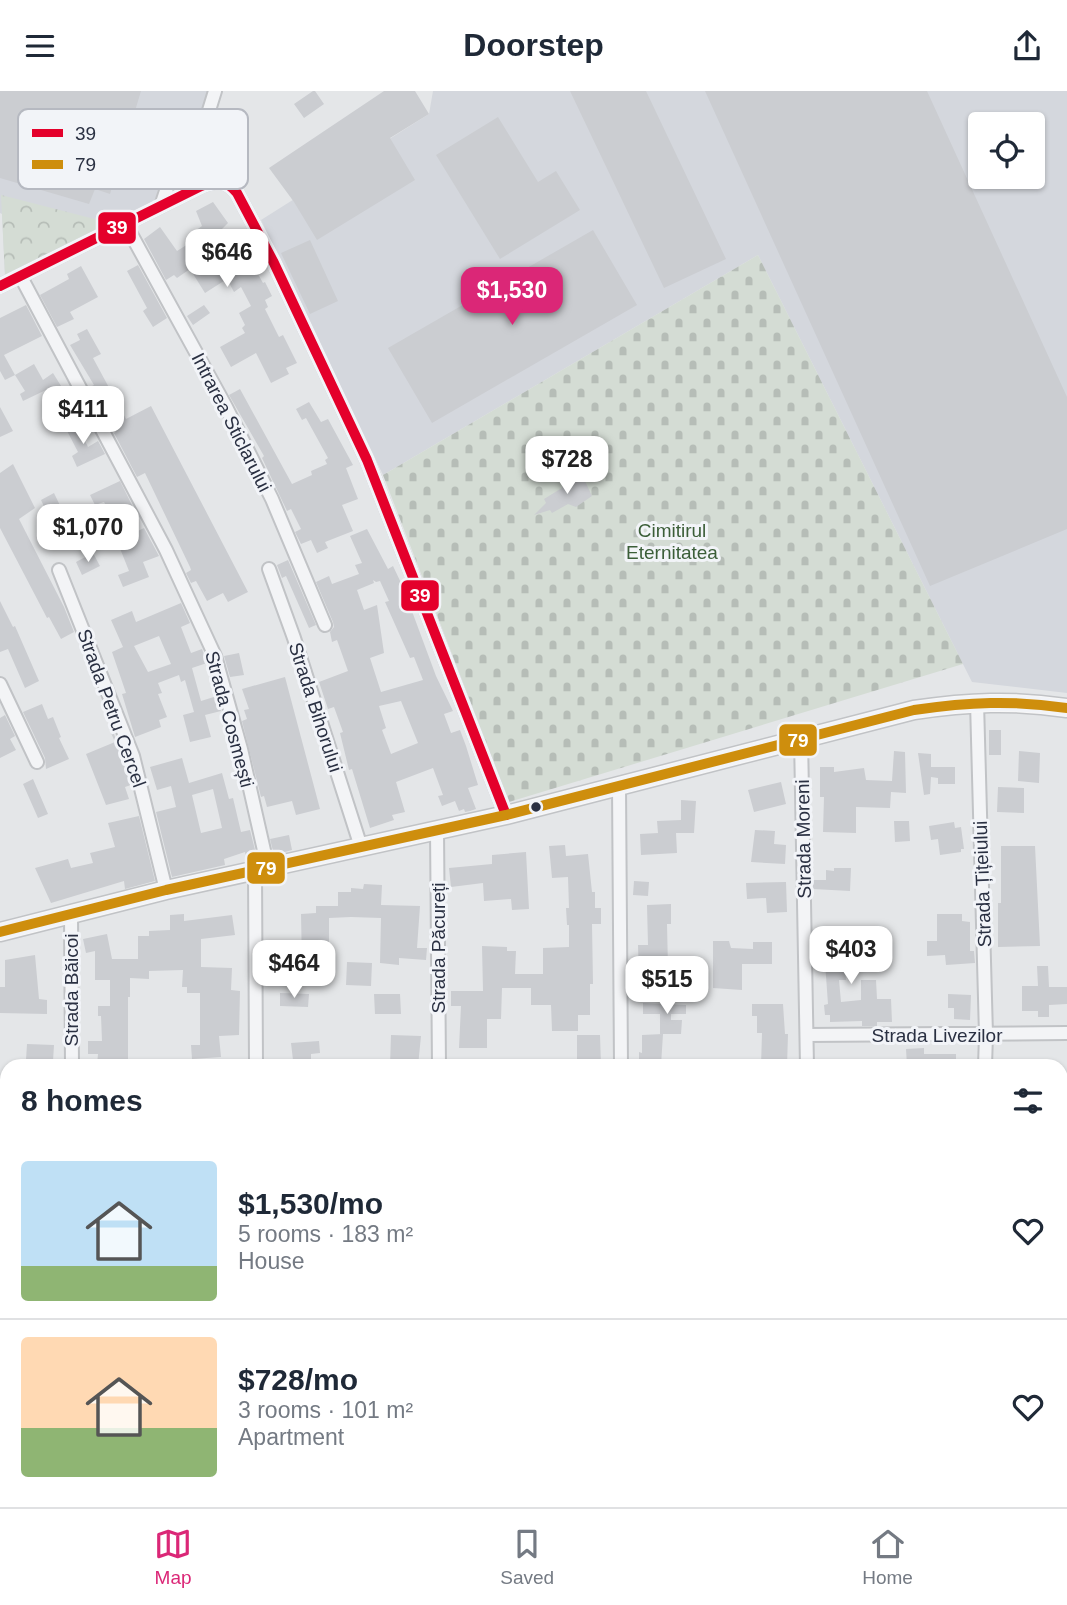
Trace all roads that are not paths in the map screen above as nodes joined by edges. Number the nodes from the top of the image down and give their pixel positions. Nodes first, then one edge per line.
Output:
1 (215, 91) edge
2 (209, 109) edge
3 (167, 189) edge
4 (198, 189) edge
5 (232, 189) edge
6 (161, 206) junction
7 (126, 225) junction
8 (21, 277) junction
9 (0, 286) edge
10 (269, 569) dead end
11 (59, 570) dead end
12 (325, 625) dead end
13 (0, 684) edge
14 (977, 702) junction
15 (1067, 708) edge
16 (801, 738) junction
17 (37, 762) dead end
18 (619, 787) junction
19 (506, 815) junction
20 (437, 830) junction
21 (361, 846) junction
22 (261, 870) junction
23 (166, 890) junction
24 (71, 914) junction
25 (0, 932) edge
26 (1067, 1033) edge
27 (807, 1035) junction
28 (986, 1035) junction
29 (72, 1059) edge
30 (256, 1059) edge
31 (439, 1059) edge
32 (621, 1059) edge
33 (807, 1059) edge
34 (985, 1059) edge

1 - 2 street
3 - 6 street
4 - 6 street
5 - 19 street
6 - 7 street
7 - 8 street
7 - 12 street, Intrarea Sticlarului
8 - 9 street
8 - 22 street, Strada Cosmești
10 - 21 street, Strada Bihorului
11 - 23 street, Strada Petru Cercel
13 - 17 street
14 - 15 street
14 - 16 street
14 - 28 street, Strada Țițeiului
16 - 18 street
16 - 27 street, Strada Moreni
18 - 19 street
18 - 32 street
19 - 20 street
20 - 21 street
20 - 31 street, Strada Păcureți
21 - 22 street
22 - 23 street
22 - 30 street, Strada Cosmești
23 - 24 street
24 - 25 street
24 - 29 street, Strada Băicoi
26 - 28 street, Strada Livezilor
27 - 28 street, Strada Livezilor
27 - 33 street, Strada Moreni
28 - 34 street, Strada Țițeiului

